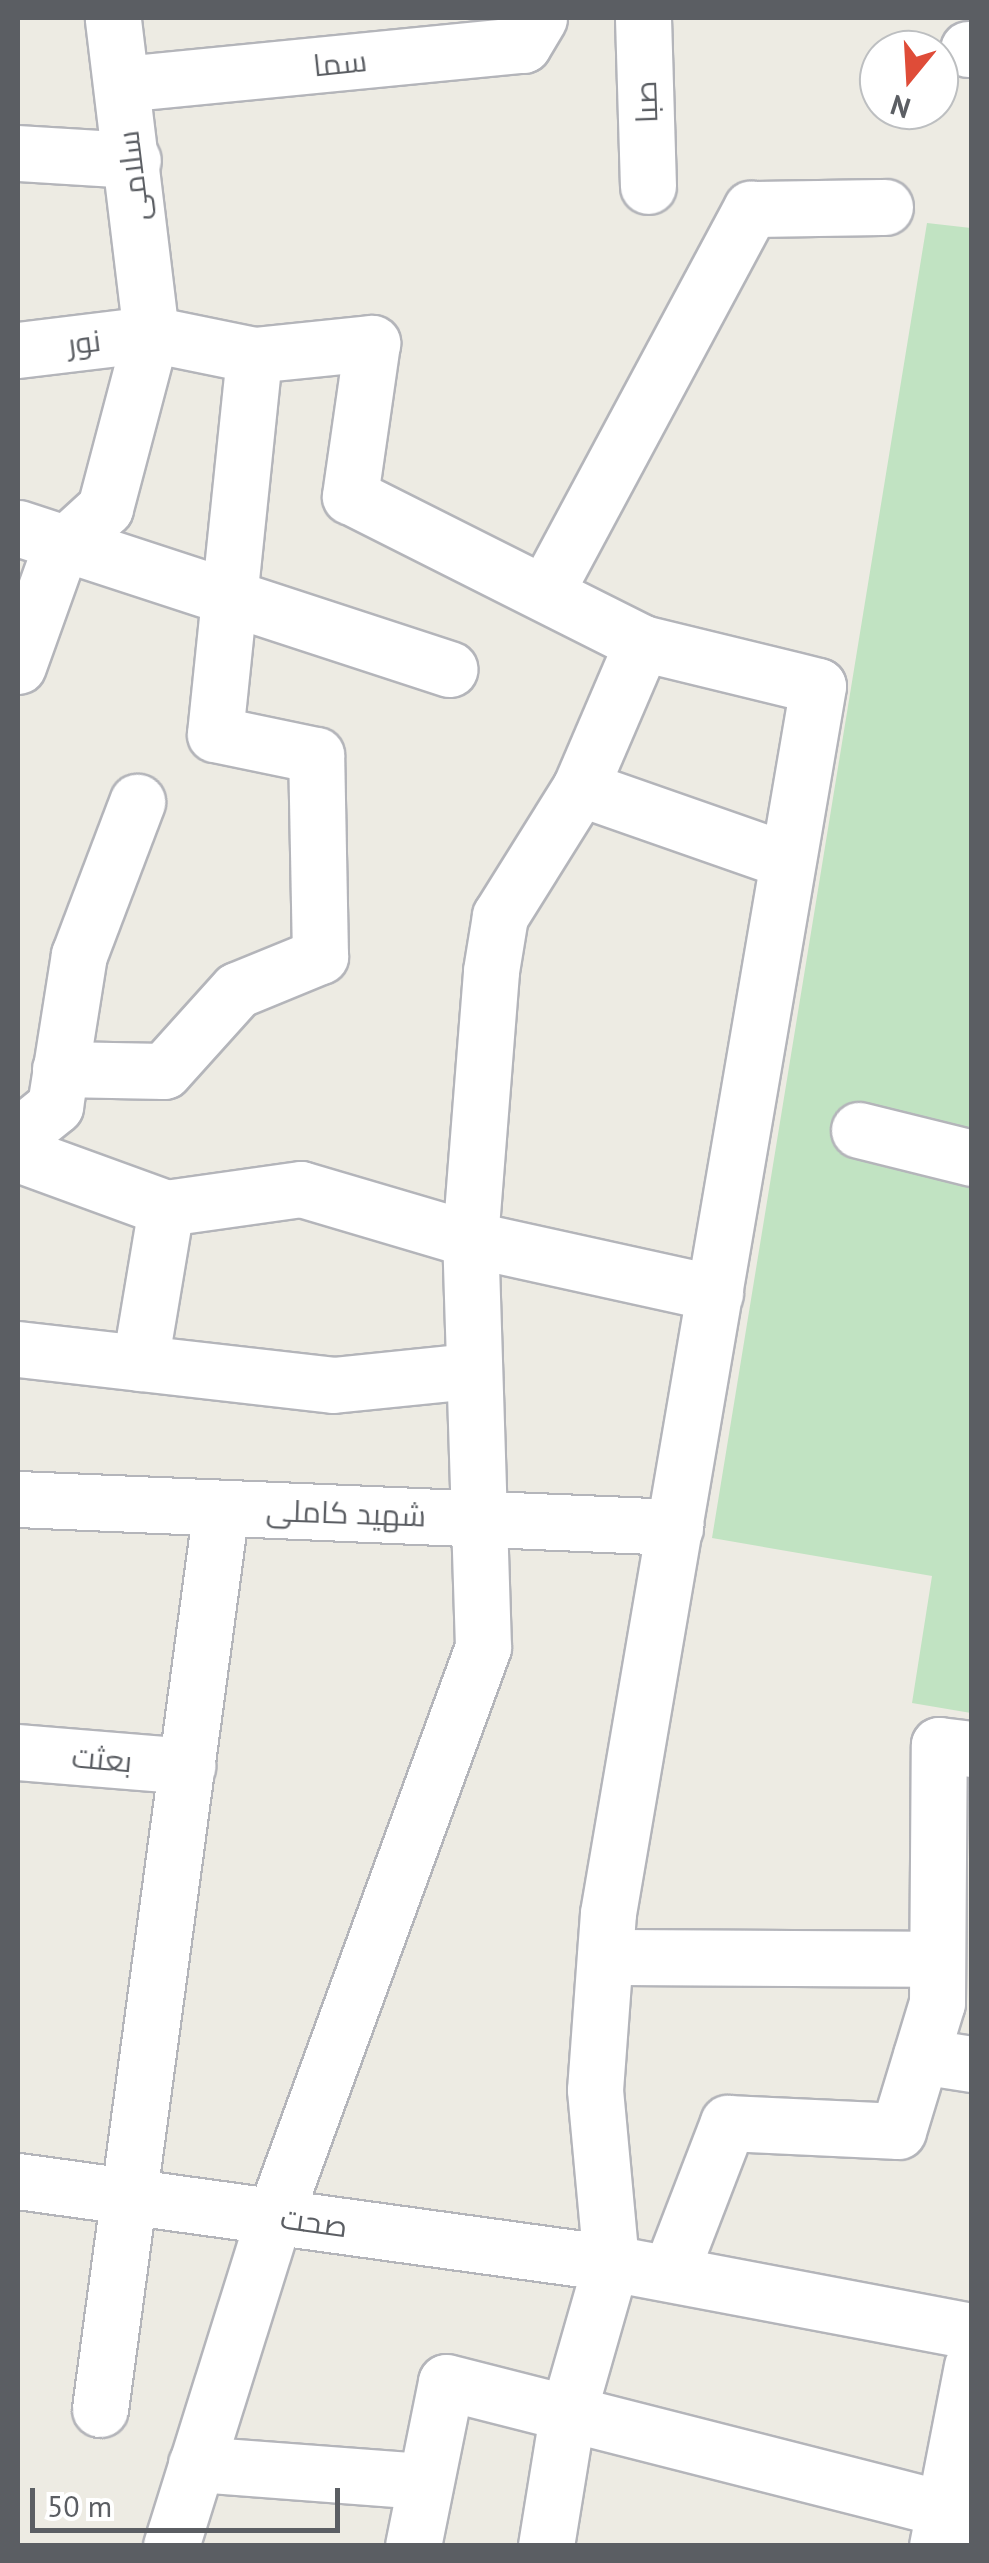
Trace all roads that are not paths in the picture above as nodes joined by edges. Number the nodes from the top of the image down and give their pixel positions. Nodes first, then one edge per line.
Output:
1 (113, 18) edge
2 (539, 18) edge
3 (644, 18) edge
4 (122, 84) junction
5 (18, 153) edge
6 (132, 160) junction
7 (648, 186) dead end
8 (885, 208) dead end
9 (151, 334) junction
10 (18, 350) edge
11 (254, 355) junction
12 (39, 538) edge
13 (546, 591) junction
14 (224, 601) junction
15 (642, 643) junction
16 (18, 666) edge
17 (450, 670) dead end
18 (580, 788) junction
19 (137, 802) dead end
20 (783, 860) junction
21 (60, 1069) junction
22 (860, 1130) dead end
23 (18, 1136) edge
24 (18, 1154) edge
25 (972, 1158) edge
26 (166, 1208) junction
27 (470, 1239) junction
28 (715, 1292) junction
29 (18, 1348) edge
30 (140, 1363) junction
31 (471, 1371) junction
32 (18, 1499) edge
33 (221, 1508) junction
34 (473, 1519) junction
35 (675, 1527) junction
36 (972, 1748) edge
37 (18, 1752) edge
38 (186, 1766) junction
39 (605, 1956) junction
40 (936, 1959) junction
41 (946, 2060) edge
42 (18, 2181) edge
43 (128, 2197) junction
44 (274, 2217) junction
45 (611, 2263) junction
46 (670, 2273) junction
47 (972, 2332) edge
48 (972, 2366) edge
49 (100, 2409) dead end
50 (567, 2416) junction
51 (196, 2464) junction
52 (424, 2481) junction
53 (949, 2524) edge
54 (171, 2546) edge
55 (413, 2546) edge
56 (546, 2546) edge

1 - 4 street, سلامی
2 - 4 street, سما
3 - 7 street, صبا
4 - 6 street, سلامی
5 - 6 street
6 - 9 street, سلامی
8 - 13 street
9 - 10 street, نور
9 - 11 street, نور
9 - 12 street
11 - 13 street, نور
11 - 14 street
12 - 14 street
12 - 16 street
13 - 15 street
14 - 17 street
14 - 21 street
15 - 18 street
15 - 20 street
18 - 20 street
18 - 27 street
19 - 21 street
20 - 28 street
21 - 23 street
22 - 25 street
24 - 26 street
26 - 27 street
26 - 30 street
27 - 28 street
27 - 31 street
28 - 35 street
29 - 30 street
30 - 31 street
31 - 34 street
32 - 33 street, شهید کاملی
33 - 34 street, شهید کاملی
33 - 38 street
34 - 35 street, شهید کاملی
34 - 44 street
35 - 39 street
36 - 40 street
37 - 38 street, بعثت
38 - 43 street
39 - 40 street
39 - 45 street
40 - 41 street
41 - 46 street
42 - 43 street, صحت
43 - 44 street, صحت
43 - 49 street
44 - 45 street, صحت
44 - 51 street
45 - 46 street, صحت
45 - 50 street
46 - 47 street, صحت
48 - 53 street
50 - 52 street
50 - 53 street
50 - 56 street
51 - 52 street
51 - 54 street
52 - 55 street

